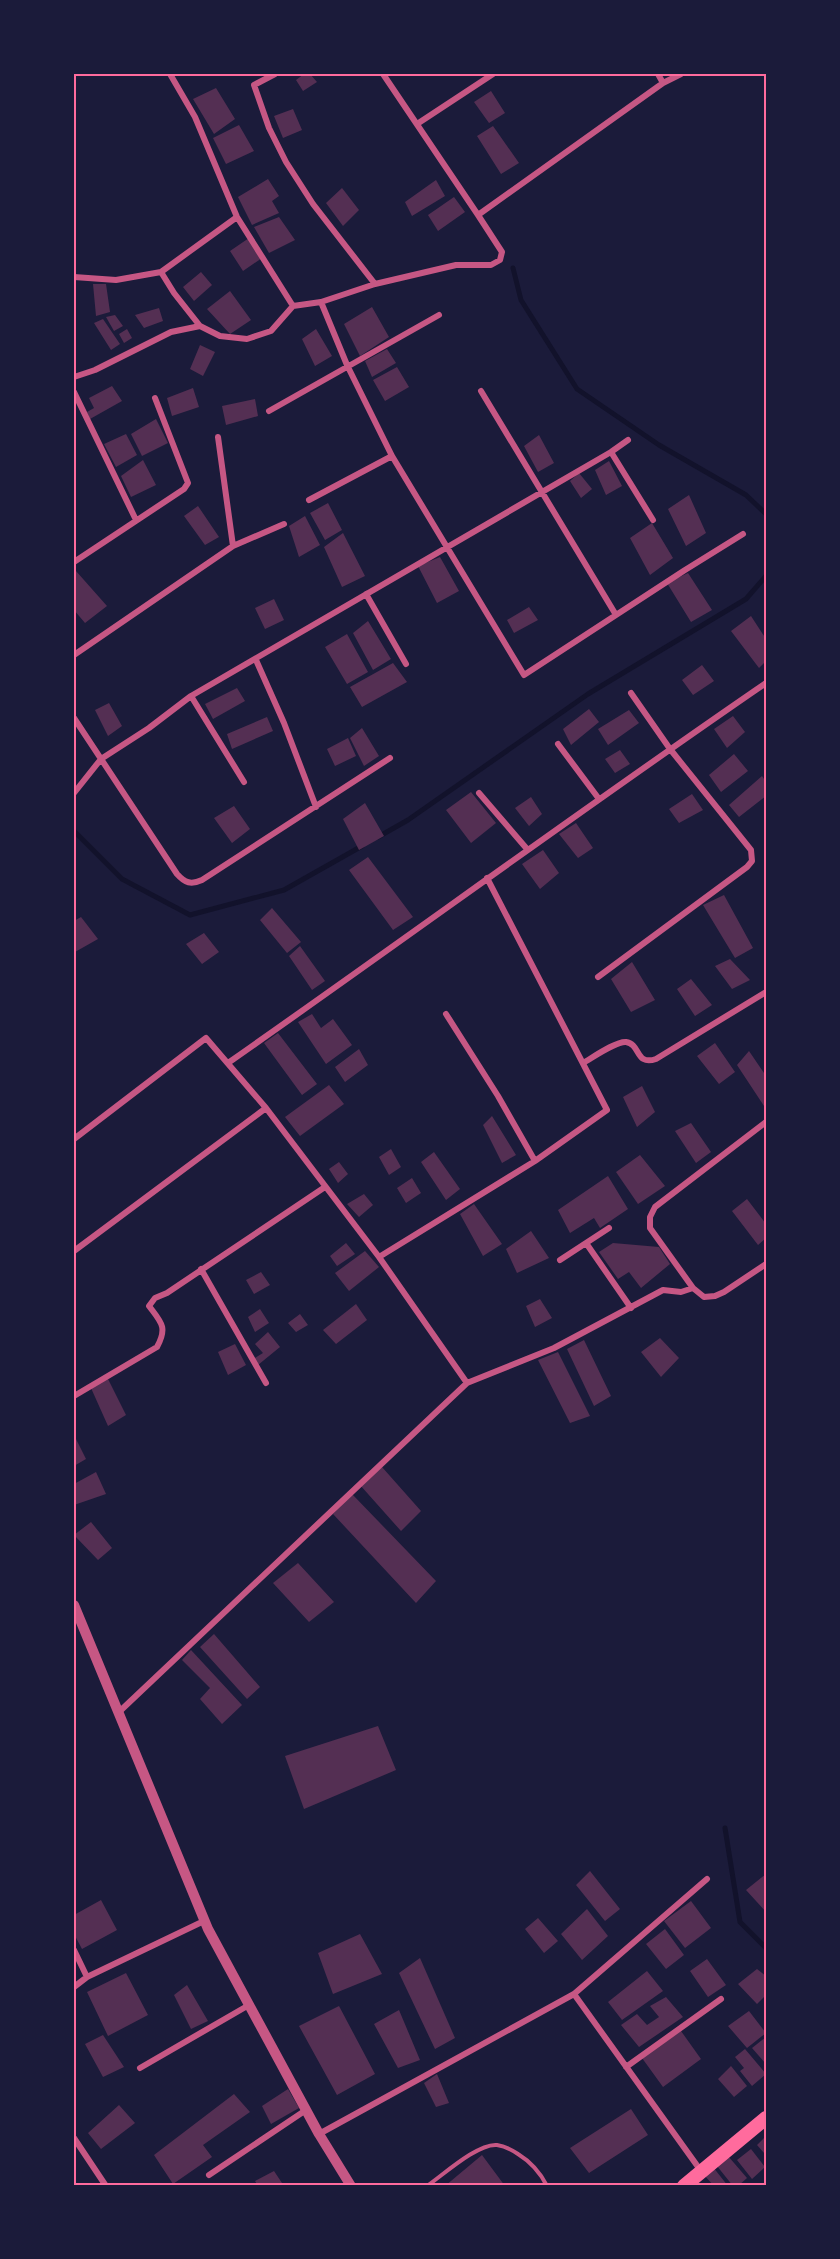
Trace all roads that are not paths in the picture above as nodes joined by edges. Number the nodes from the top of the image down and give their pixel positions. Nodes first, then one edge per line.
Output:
1 (170, 74) edge
2 (275, 74) edge
3 (382, 74) edge
4 (493, 74) edge
5 (658, 74) edge
6 (681, 74) edge
7 (663, 82) junction
8 (417, 124) junction
9 (478, 214) junction
10 (237, 216) junction
11 (161, 272) junction
12 (74, 277) edge
13 (375, 284) junction
14 (321, 302) junction
15 (293, 306) junction
16 (439, 315) dead end
17 (200, 326) junction
18 (347, 365) junction
19 (74, 377) edge
20 (481, 391) dead end
21 (74, 392) edge
22 (155, 398) dead end
23 (269, 411) dead end
24 (218, 437) dead end
25 (628, 440) dead end
26 (611, 452) junction
27 (393, 456) junction
28 (540, 492) junction
29 (309, 500) dead end
30 (136, 520) junction
31 (653, 520) dead end
32 (284, 524) dead end
33 (743, 534) dead end
34 (233, 546) junction
35 (446, 547) junction
36 (74, 562) edge
37 (366, 594) junction
38 (616, 615) junction
39 (74, 655) edge
40 (256, 660) junction
41 (406, 664) dead end
42 (766, 683) edge
43 (630, 693) dead end
44 (191, 696) junction
45 (74, 718) edge
46 (558, 744) dead end
47 (670, 749) junction
48 (390, 758) dead end
49 (101, 759) junction
50 (244, 782) dead end
51 (74, 793) edge
52 (479, 793) dead end
53 (599, 799) junction
54 (316, 807) junction
55 (527, 849) junction
56 (486, 878) junction
57 (598, 977) dead end
58 (766, 992) edge
59 (446, 1014) dead end
60 (228, 1063) junction
61 (583, 1063) junction
62 (266, 1108) junction
63 (766, 1122) edge
64 (74, 1138) edge
65 (535, 1161) junction
66 (325, 1187) junction
67 (609, 1227) dead end
68 (586, 1243) junction
69 (74, 1251) edge
70 (379, 1257) junction
71 (560, 1260) dead end
72 (766, 1264) edge
73 (201, 1269) junction
74 (693, 1288) junction
75 (631, 1308) junction
76 (266, 1383) dead end
77 (467, 1383) junction
78 (74, 1396) edge
79 (74, 1605) edge
80 (119, 1712) junction
81 (707, 1879) dead end
82 (204, 1921) junction
83 (74, 1950) edge
84 (87, 1977) junction
85 (74, 1987) edge
86 (574, 1994) junction
87 (721, 1999) dead end
88 (249, 2005) junction
89 (626, 2067) junction
90 (140, 2068) dead end
91 (306, 2110) junction
92 (766, 2118) edge
93 (319, 2134) junction
94 (74, 2138) edge
95 (702, 2172) junction
96 (209, 2175) dead end
97 (106, 2186) edge
98 (351, 2186) edge
99 (428, 2186) edge
100 (547, 2186) edge
101 (684, 2186) edge

1 - 10 street
2 - 13 street
3 - 8 street
4 - 8 street
5 - 7 street
6 - 7 street
7 - 9 street
8 - 9 street
9 - 13 street
10 - 11 street
10 - 15 street
11 - 12 street
11 - 17 street
13 - 14 street
14 - 15 street
14 - 18 street
15 - 17 street
16 - 18 street
17 - 19 street
18 - 23 street
18 - 27 street
20 - 28 street
21 - 30 street
22 - 30 street
24 - 34 street
25 - 26 street
26 - 28 street
26 - 31 street
27 - 29 street
27 - 35 street
28 - 35 street
28 - 38 street
30 - 36 street
32 - 34 street
33 - 38 street
34 - 39 street
35 - 37 street
35 - 38 street
37 - 40 street
37 - 41 street
40 - 44 street
40 - 54 street
42 - 47 street
43 - 47 street
44 - 49 street
44 - 50 street
45 - 49 street
46 - 53 street
47 - 53 street
47 - 57 street
48 - 54 street
49 - 51 street
49 - 54 street
52 - 55 street
53 - 55 street
55 - 56 street
56 - 60 street
56 - 61 street
58 - 61 street
59 - 65 street
60 - 62 street
60 - 64 street
61 - 65 street
62 - 66 street
62 - 69 street
63 - 74 street
65 - 70 street
66 - 70 street
66 - 73 street
67 - 68 street
68 - 71 street
68 - 75 street
70 - 77 street
72 - 74 street
73 - 76 street
73 - 78 street
74 - 75 street
75 - 77 street
77 - 80 street
79 - 80 street
80 - 82 street
81 - 86 street
82 - 84 street
82 - 88 street
83 - 84 street
84 - 85 street
86 - 89 street
86 - 93 street
87 - 89 street
88 - 90 street
88 - 91 street
89 - 95 street
91 - 93 street
91 - 96 street
92 - 95 main road
93 - 98 street
94 - 97 street
95 - 101 main road
99 - 100 lane

